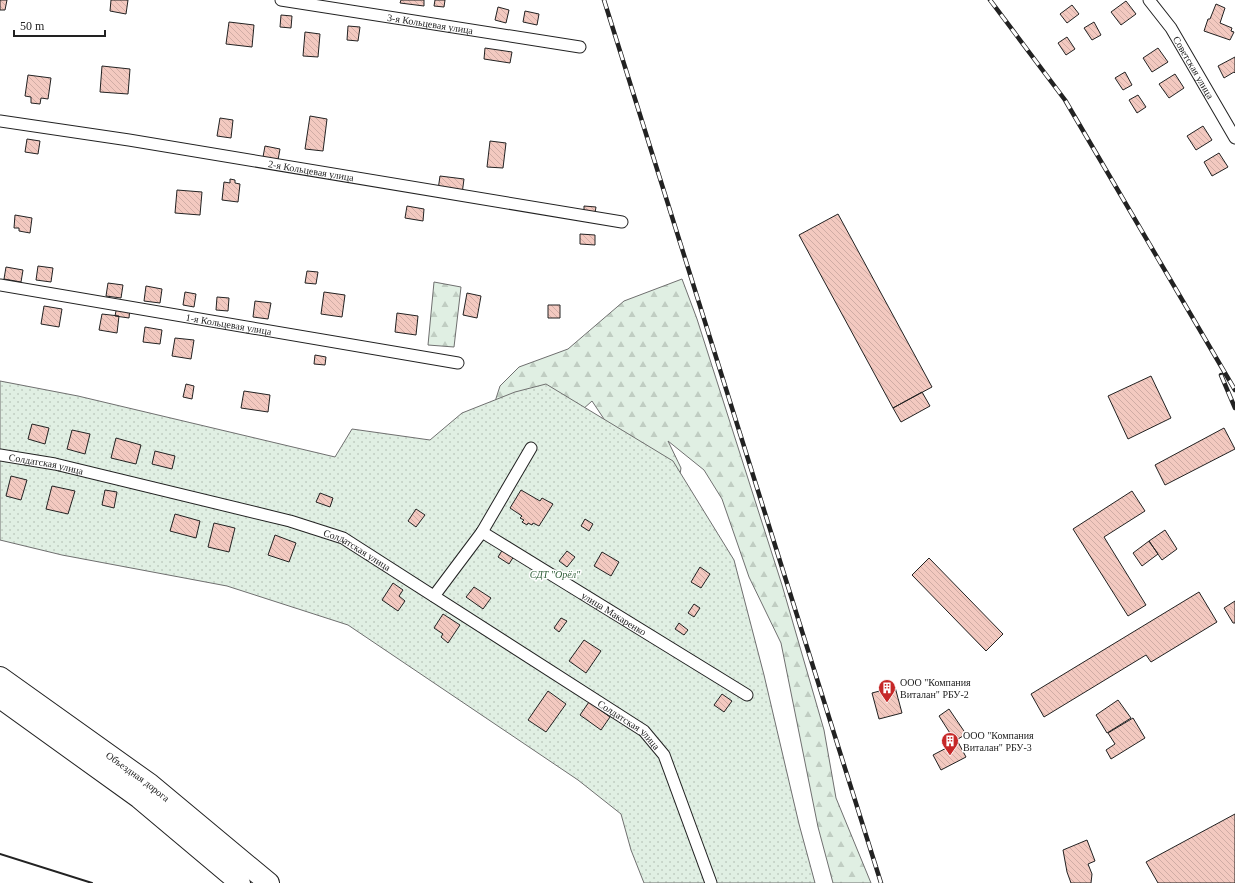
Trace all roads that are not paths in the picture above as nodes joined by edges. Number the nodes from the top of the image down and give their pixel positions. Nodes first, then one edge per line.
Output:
1 (281, 0) edge
2 (1149, 0) edge
3 (580, 47) dead end
4 (0, 121) edge
5 (1235, 138) edge
6 (622, 222) dead end
7 (0, 285) edge
8 (458, 363) dead end
9 (531, 448) dead end
10 (0, 455) edge
11 (482, 532) junction
12 (434, 596) junction
13 (0, 677) edge
14 (747, 695) dead end
15 (0, 698) edge
16 (240, 883) edge
17 (269, 883) edge
18 (711, 883) edge

1 - 3 street, 3-я Кольцевая улица
2 - 5 street, Советская улица
4 - 6 street, 2-я Кольцевая улица
7 - 8 street, 1-я Кольцевая улица
9 - 11 street
10 - 12 street, Солдатская улица
11 - 12 street
11 - 14 street, улица Макаренко
12 - 18 street, Солдатская улица
13 - 17 highway, Объездная дорога
15 - 16 highway, Объездная дорога

